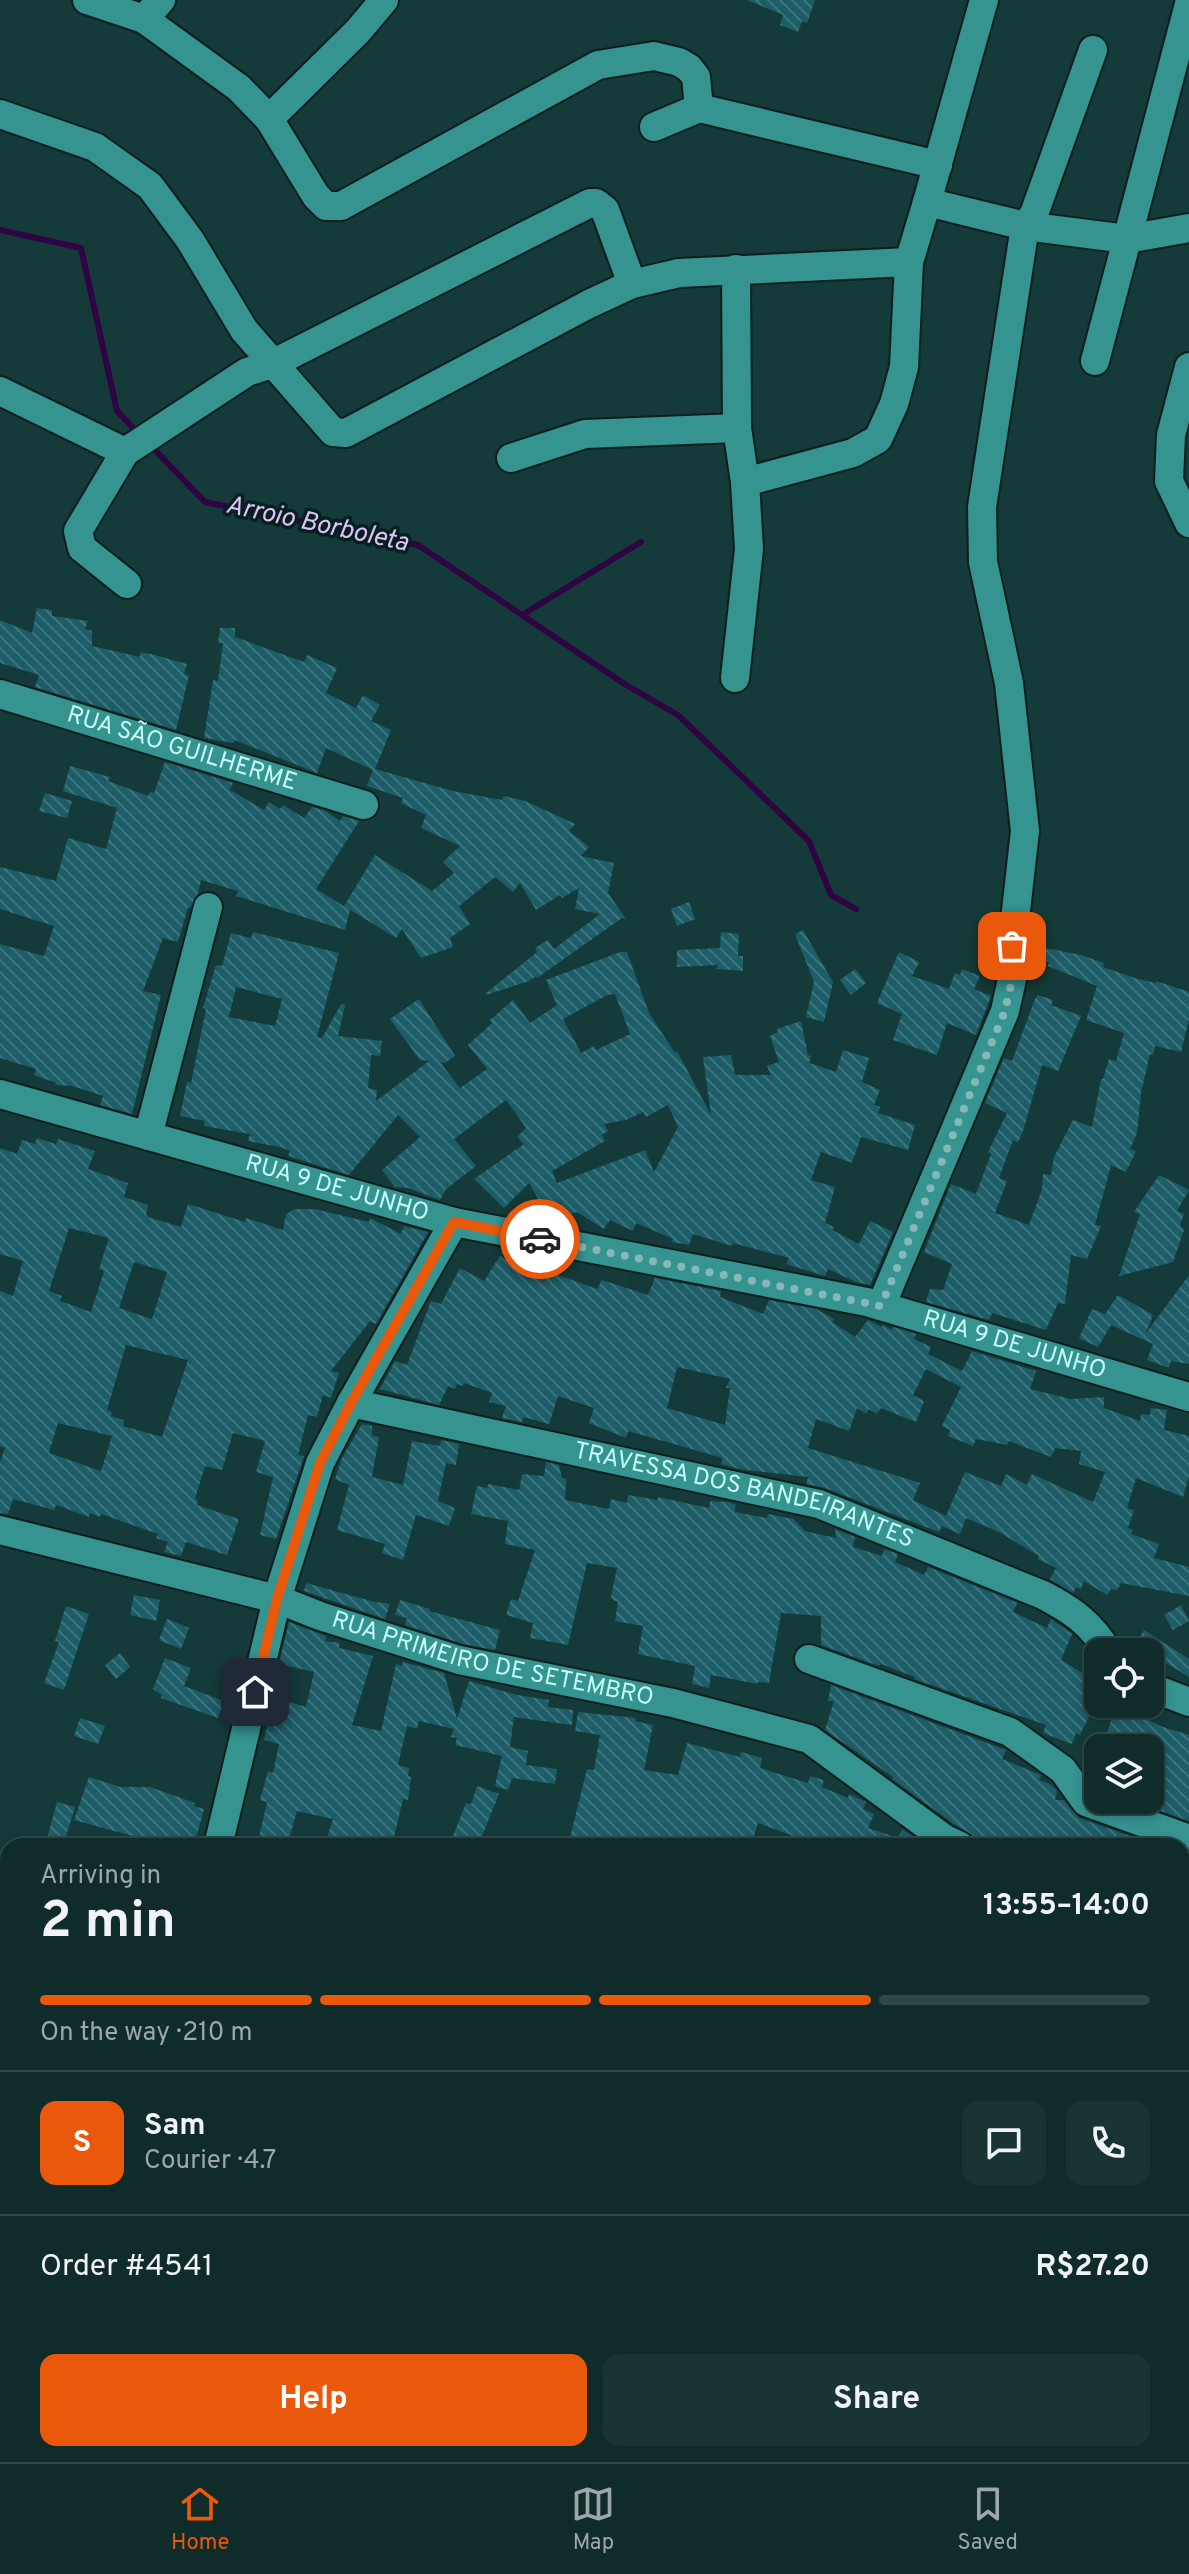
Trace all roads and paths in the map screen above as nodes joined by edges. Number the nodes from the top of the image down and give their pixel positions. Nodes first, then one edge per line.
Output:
1 (87, 0) edge
2 (384, 0) edge
3 (984, 0) edge
4 (1181, 0) edge
5 (1189, 4) edge
6 (153, 10) edge
7 (1093, 50) dead end
8 (699, 108) junction
9 (0, 114) edge
10 (269, 119) junction
11 (654, 127) dead end
12 (938, 165) junction
13 (927, 202) junction
14 (1025, 226) junction
15 (1189, 228) edge
16 (1127, 239) junction
17 (909, 262) junction
18 (736, 269) junction
19 (632, 284) junction
20 (1095, 361) dead end
21 (272, 364) junction
22 (1189, 367) edge
23 (0, 391) edge
24 (737, 428) junction
25 (125, 452) junction
26 (511, 458) dead end
27 (745, 482) junction
28 (1189, 523) edge
29 (127, 584) dead end
30 (735, 678) dead end
31 (0, 694) edge
32 (364, 805) dead end
33 (208, 907) dead end
34 (0, 1094) edge
35 (148, 1136) junction
36 (454, 1222) junction
37 (881, 1306) junction
38 (1189, 1397) edge
39 (351, 1403) junction
40 (0, 1530) edge
41 (277, 1599) junction
42 (1100, 1638) edge
43 (809, 1659) dead end
44 (1164, 1692) edge
45 (1189, 1702) edge
46 (220, 1838) edge
47 (942, 1838) edge
48 (1186, 1838) edge

1 - 6 street
2 - 10 street
3 - 12 street
4 - 5 street
5 - 16 street
6 - 10 street
7 - 14 street
8 - 10 street
8 - 11 street
8 - 12 street
9 - 21 street
12 - 13 street
13 - 14 street
13 - 17 street
14 - 16 street
14 - 37 street
15 - 16 street
16 - 20 street
17 - 18 street
17 - 27 street
18 - 19 street
18 - 24 street
19 - 21 street
19 - 21 street
21 - 25 street
22 - 28 street
23 - 25 street
24 - 26 street
24 - 27 street
25 - 29 street
27 - 30 street
31 - 32 street, RUA SÃO GUILHERME
33 - 35 street
34 - 35 street, RUA 9 DE JUNHO
35 - 36 street, RUA 9 DE JUNHO
36 - 37 street, RUA 9 DE JUNHO
36 - 39 street
37 - 38 street, RUA 9 DE JUNHO
39 - 41 street
39 - 42 street, TRAVESSA DOS BANDEIRANTES
40 - 41 street, RUA PRIMEIRO DE SETEMBRO
41 - 46 street
41 - 47 street, RUA PRIMEIRO DE SETEMBRO
43 - 48 street
44 - 45 street

